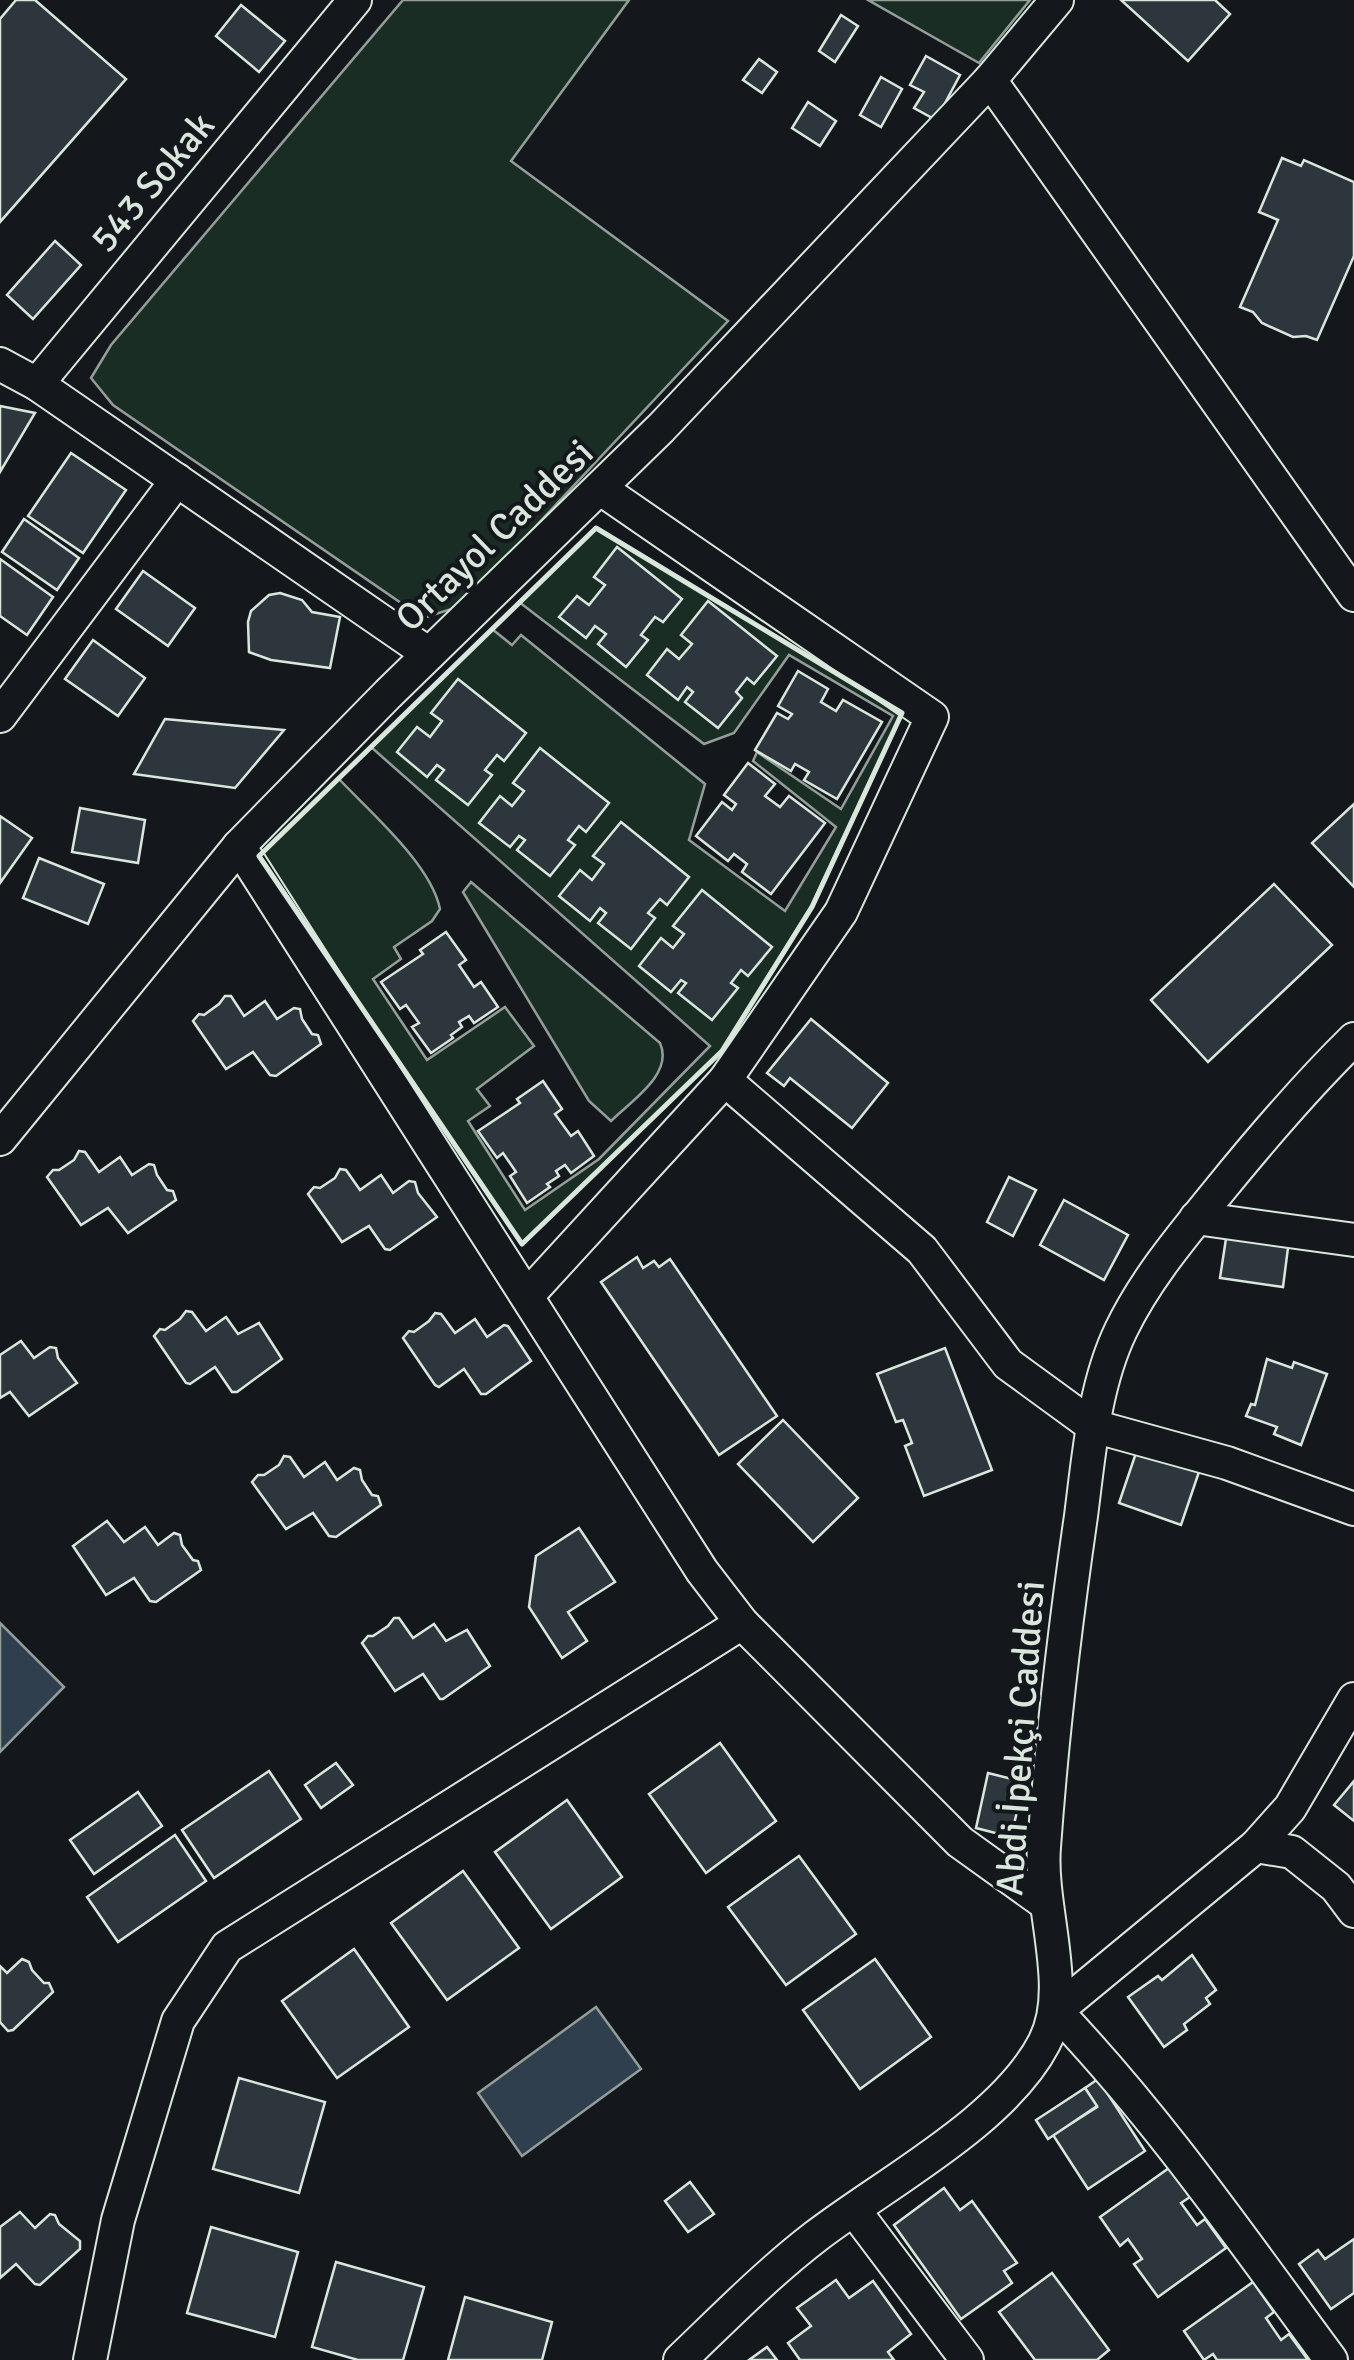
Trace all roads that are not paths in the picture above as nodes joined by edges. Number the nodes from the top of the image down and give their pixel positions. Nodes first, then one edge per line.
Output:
1 (355, 0) edge
2 (1056, 0) edge
3 (990, 80) junction
4 (0, 364) edge
5 (38, 384) junction
6 (177, 480) junction
7 (601, 489) junction
8 (1354, 595) edge
9 (429, 654) junction
10 (0, 716) edge
11 (239, 846) junction
12 (1354, 1039) edge
13 (725, 1080) junction
14 (0, 1139) edge
15 (1196, 1218) junction
16 (1354, 1240) edge
17 (528, 1295) junction
18 (1093, 1426) junction
19 (1354, 1508) edge
20 (742, 1623) junction
21 (1354, 1699) edge
22 (1256, 1846) junction
23 (1044, 1903) junction
24 (1354, 1911) edge
25 (1056, 2011) junction
26 (854, 2210) junction
27 (90, 2360) edge
28 (680, 2360) edge
29 (967, 2360) edge
30 (1331, 2360) edge

1 - 5 street, 543 Sokak
2 - 3 street, Ortayol Caddesi
3 - 7 street, Ortayol Caddesi
3 - 8 street
4 - 5 street
5 - 6 street
6 - 9 street
6 - 10 street
7 - 9 street, Ortayol Caddesi
7 - 13 street
9 - 11 street, Ortayol Caddesi
11 - 14 street, Ortayol Caddesi
11 - 17 street
12 - 15 street, Abdi İpekçi Caddesi
13 - 17 street
13 - 18 street
15 - 16 street
15 - 18 street, Abdi İpekçi Caddesi
17 - 20 street
18 - 19 street
18 - 23 street, Abdi İpekçi Caddesi
20 - 23 street
20 - 27 street
21 - 22 street
22 - 24 street
22 - 25 street
23 - 25 street, Abdi İpekçi Caddesi
25 - 26 street
25 - 30 street
26 - 28 street
26 - 29 street

